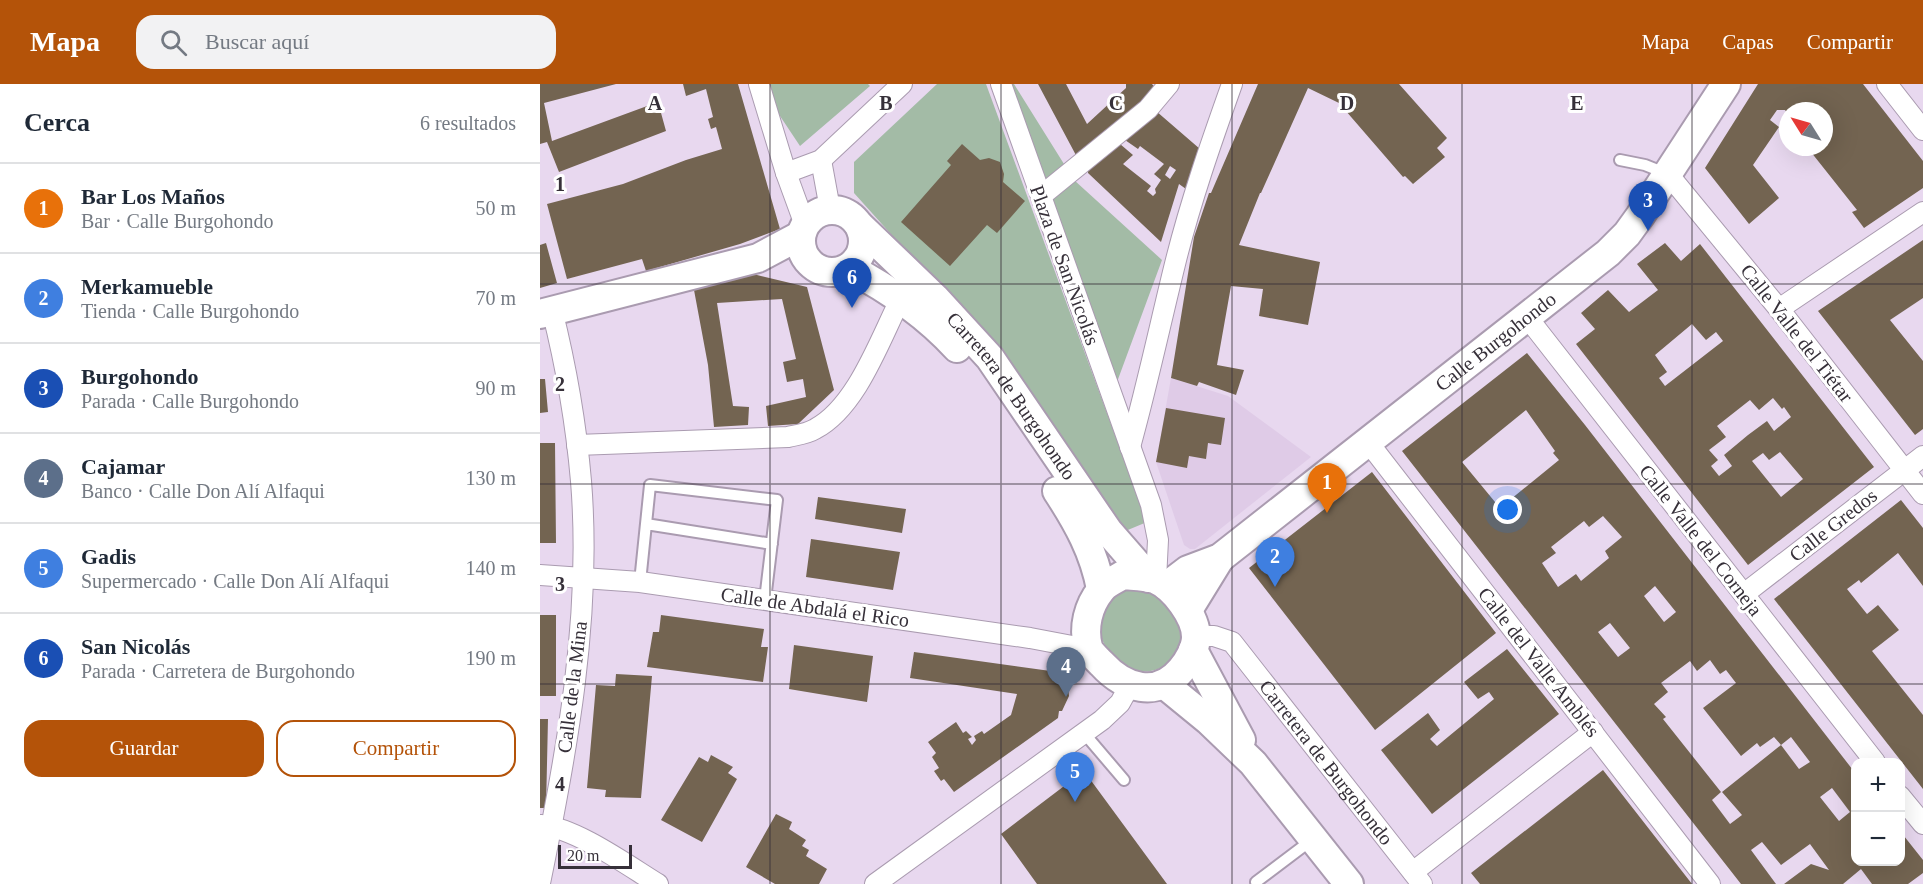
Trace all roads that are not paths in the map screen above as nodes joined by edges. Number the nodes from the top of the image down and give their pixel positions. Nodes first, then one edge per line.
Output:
1 (759, 84) edge
2 (1001, 84) edge
3 (1169, 84) edge
4 (1232, 84) edge
5 (1726, 84) edge
6 (1887, 84) edge
7 (895, 86) edge
8 (1923, 130) edge
9 (821, 160) junction
10 (1620, 160) dead end
11 (786, 173) junction
12 (1668, 174) junction
13 (1041, 196) junction
14 (830, 209) junction
15 (1923, 212) edge
16 (860, 225) junction
17 (803, 230) junction
18 (758, 258) junction
19 (808, 262) junction
20 (849, 268) junction
21 (900, 298) junction
22 (1779, 309) junction
23 (546, 312) edge
24 (1527, 317) junction
25 (1368, 442) junction
26 (577, 446) junction
27 (1130, 447) junction
28 (1923, 456) edge
29 (1905, 470) junction
30 (1923, 494) edge
31 (646, 524) junction
32 (772, 544) junction
33 (1220, 558) junction
34 (540, 575) edge
35 (583, 578) junction
36 (1158, 581) junction
37 (640, 582) junction
38 (1101, 589) junction
39 (1743, 594) junction
40 (765, 600) junction
41 (1192, 632) junction
42 (1088, 649) junction
43 (1164, 684) junction
44 (1130, 685) junction
45 (1593, 732) junction
46 (1084, 734) junction
47 (1872, 758) edge
48 (1253, 763) junction
49 (1124, 780) dead end
50 (1905, 802) edge
51 (1923, 824) edge
52 (546, 826) edge
53 (1313, 840) junction
54 (1418, 878) edge
55 (1256, 882) dead end
56 (540, 884) edge
57 (658, 884) edge
58 (875, 884) edge
59 (1349, 884) edge
60 (1710, 884) edge

1 - 11 street
2 - 13 street, Plaza de San Nicolás
3 - 13 street
4 - 27 street
5 - 12 main road, Calle Burgohondo
6 - 8 street
7 - 9 street
9 - 11 street
9 - 14 street
10 - 12 lane
11 - 17 street
12 - 22 street, Calle Valle del Tiétar
12 - 24 main road, Calle Burgohondo
13 - 27 street, Plaza de San Nicolás
14 - 16 main road
14 - 17 main road
15 - 22 street
16 - 20 main road
16 - 36 main road, Carretera de Burgohondo
17 - 18 main road
17 - 19 main road
18 - 19 main road
18 - 23 main road
19 - 20 main road
20 - 21 main road, Carretera de Burgohondo
21 - 26 street
21 - 38 main road, Carretera de Burgohondo
22 - 29 street, Calle Valle del Tiétar
23 - 26 street, Calle de la Mina
24 - 25 main road, Calle Burgohondo
24 - 39 street, Calle Valle del Corneja
25 - 33 main road, Calle Burgohondo
25 - 45 street, Calle del Valle Amblés
26 - 35 street, Calle de la Mina
27 - 36 street, Plaza de San Nicolás
28 - 29 street, Calle Gredos
29 - 30 street, Calle Valle del Tiétar
29 - 39 street, Calle Gredos
31 - 32 lane
31 - 32 lane
31 - 37 lane
32 - 40 lane
33 - 36 main road, Calle Burgohondo
33 - 41 main road, Calle Burgohondo
34 - 35 street, Calle de Abdalá el Rico
35 - 37 street, Calle de Abdalá el Rico
35 - 52 street, Calle de la Mina
36 - 38 main road
36 - 41 main road
37 - 40 street, Calle de Abdalá el Rico
38 - 42 main road
39 - 47 street, Calle Valle del Corneja
40 - 42 street, Calle de Abdalá el Rico
41 - 43 main road
41 - 48 main road
41 - 54 street, Carretera de Burgohondo
42 - 44 main road
43 - 44 main road
43 - 48 main road
44 - 46 street
45 - 54 street
45 - 60 street, Calle del Valle Amblés
46 - 49 lane
46 - 58 street
48 - 53 main road
50 - 51 street
52 - 56 street, Calle de la Mina
52 - 57 street
53 - 55 lane
53 - 59 main road

